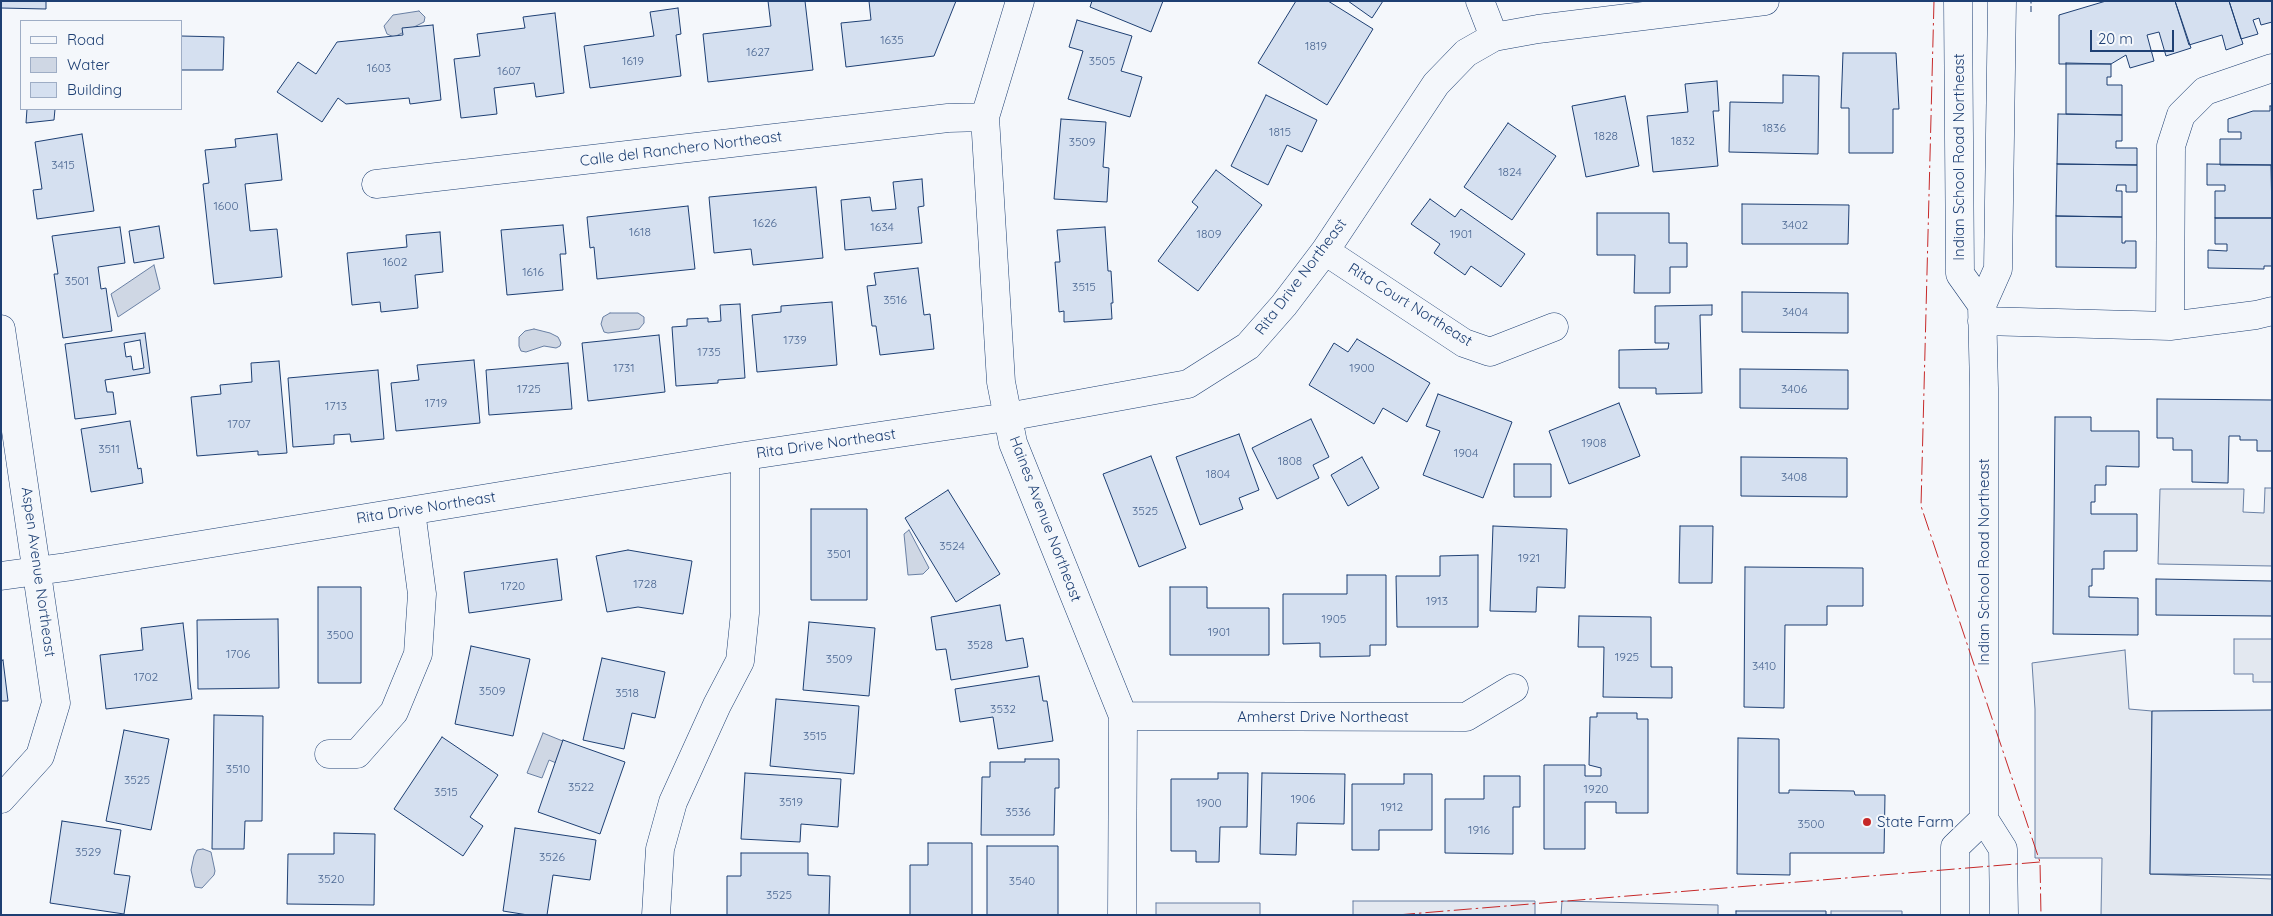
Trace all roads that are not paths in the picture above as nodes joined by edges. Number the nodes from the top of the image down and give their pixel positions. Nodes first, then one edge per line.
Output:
1 (1020, 1) edge
2 (1480, 1) edge
3 (1765, 1) edge
4 (1958, 1) edge
5 (2002, 1) edge
6 (1494, 37) junction
7 (2272, 68) edge
8 (985, 117) junction
9 (376, 184) dead end
10 (1325, 250) junction
11 (2272, 311) edge
12 (1982, 313) junction
13 (2170, 326) junction
14 (1554, 327) dead end
15 (1, 329) edge
16 (1007, 417) junction
17 (744, 456) junction
18 (411, 511) junction
19 (37, 572) junction
20 (1, 576) edge
21 (1514, 688) dead end
22 (1123, 716) junction
23 (329, 754) dead end
24 (1, 799) edge
25 (1984, 819) junction
26 (656, 915) edge
27 (1122, 915) edge
28 (1954, 915) edge
29 (2004, 915) edge

1 - 8 street, Haines Avenue Northeast
2 - 6 street
3 - 6 street, Rita Drive Northeast
4 - 12 street, Indian School Road Northeast
5 - 12 street, Indian School Road Northeast
6 - 10 street, Rita Drive Northeast
7 - 13 street
8 - 9 street, Calle del Ranchero Northeast
8 - 16 street, Haines Avenue Northeast
10 - 14 street, Rita Court Northeast
10 - 16 street, Rita Drive Northeast
11 - 13 street
12 - 13 street
12 - 25 street, Indian School Road Northeast
15 - 19 street, Aspen Avenue Northeast
16 - 17 street, Rita Drive Northeast
16 - 22 street, Haines Avenue Northeast
17 - 18 street, Rita Drive Northeast
17 - 26 street
18 - 19 street, Rita Drive Northeast
18 - 23 street
19 - 20 street, Rita Drive Northeast
19 - 24 street, Aspen Avenue Northeast
21 - 22 street, Amherst Drive Northeast
22 - 27 street, Haines Avenue Northeast
25 - 28 street
25 - 29 street

